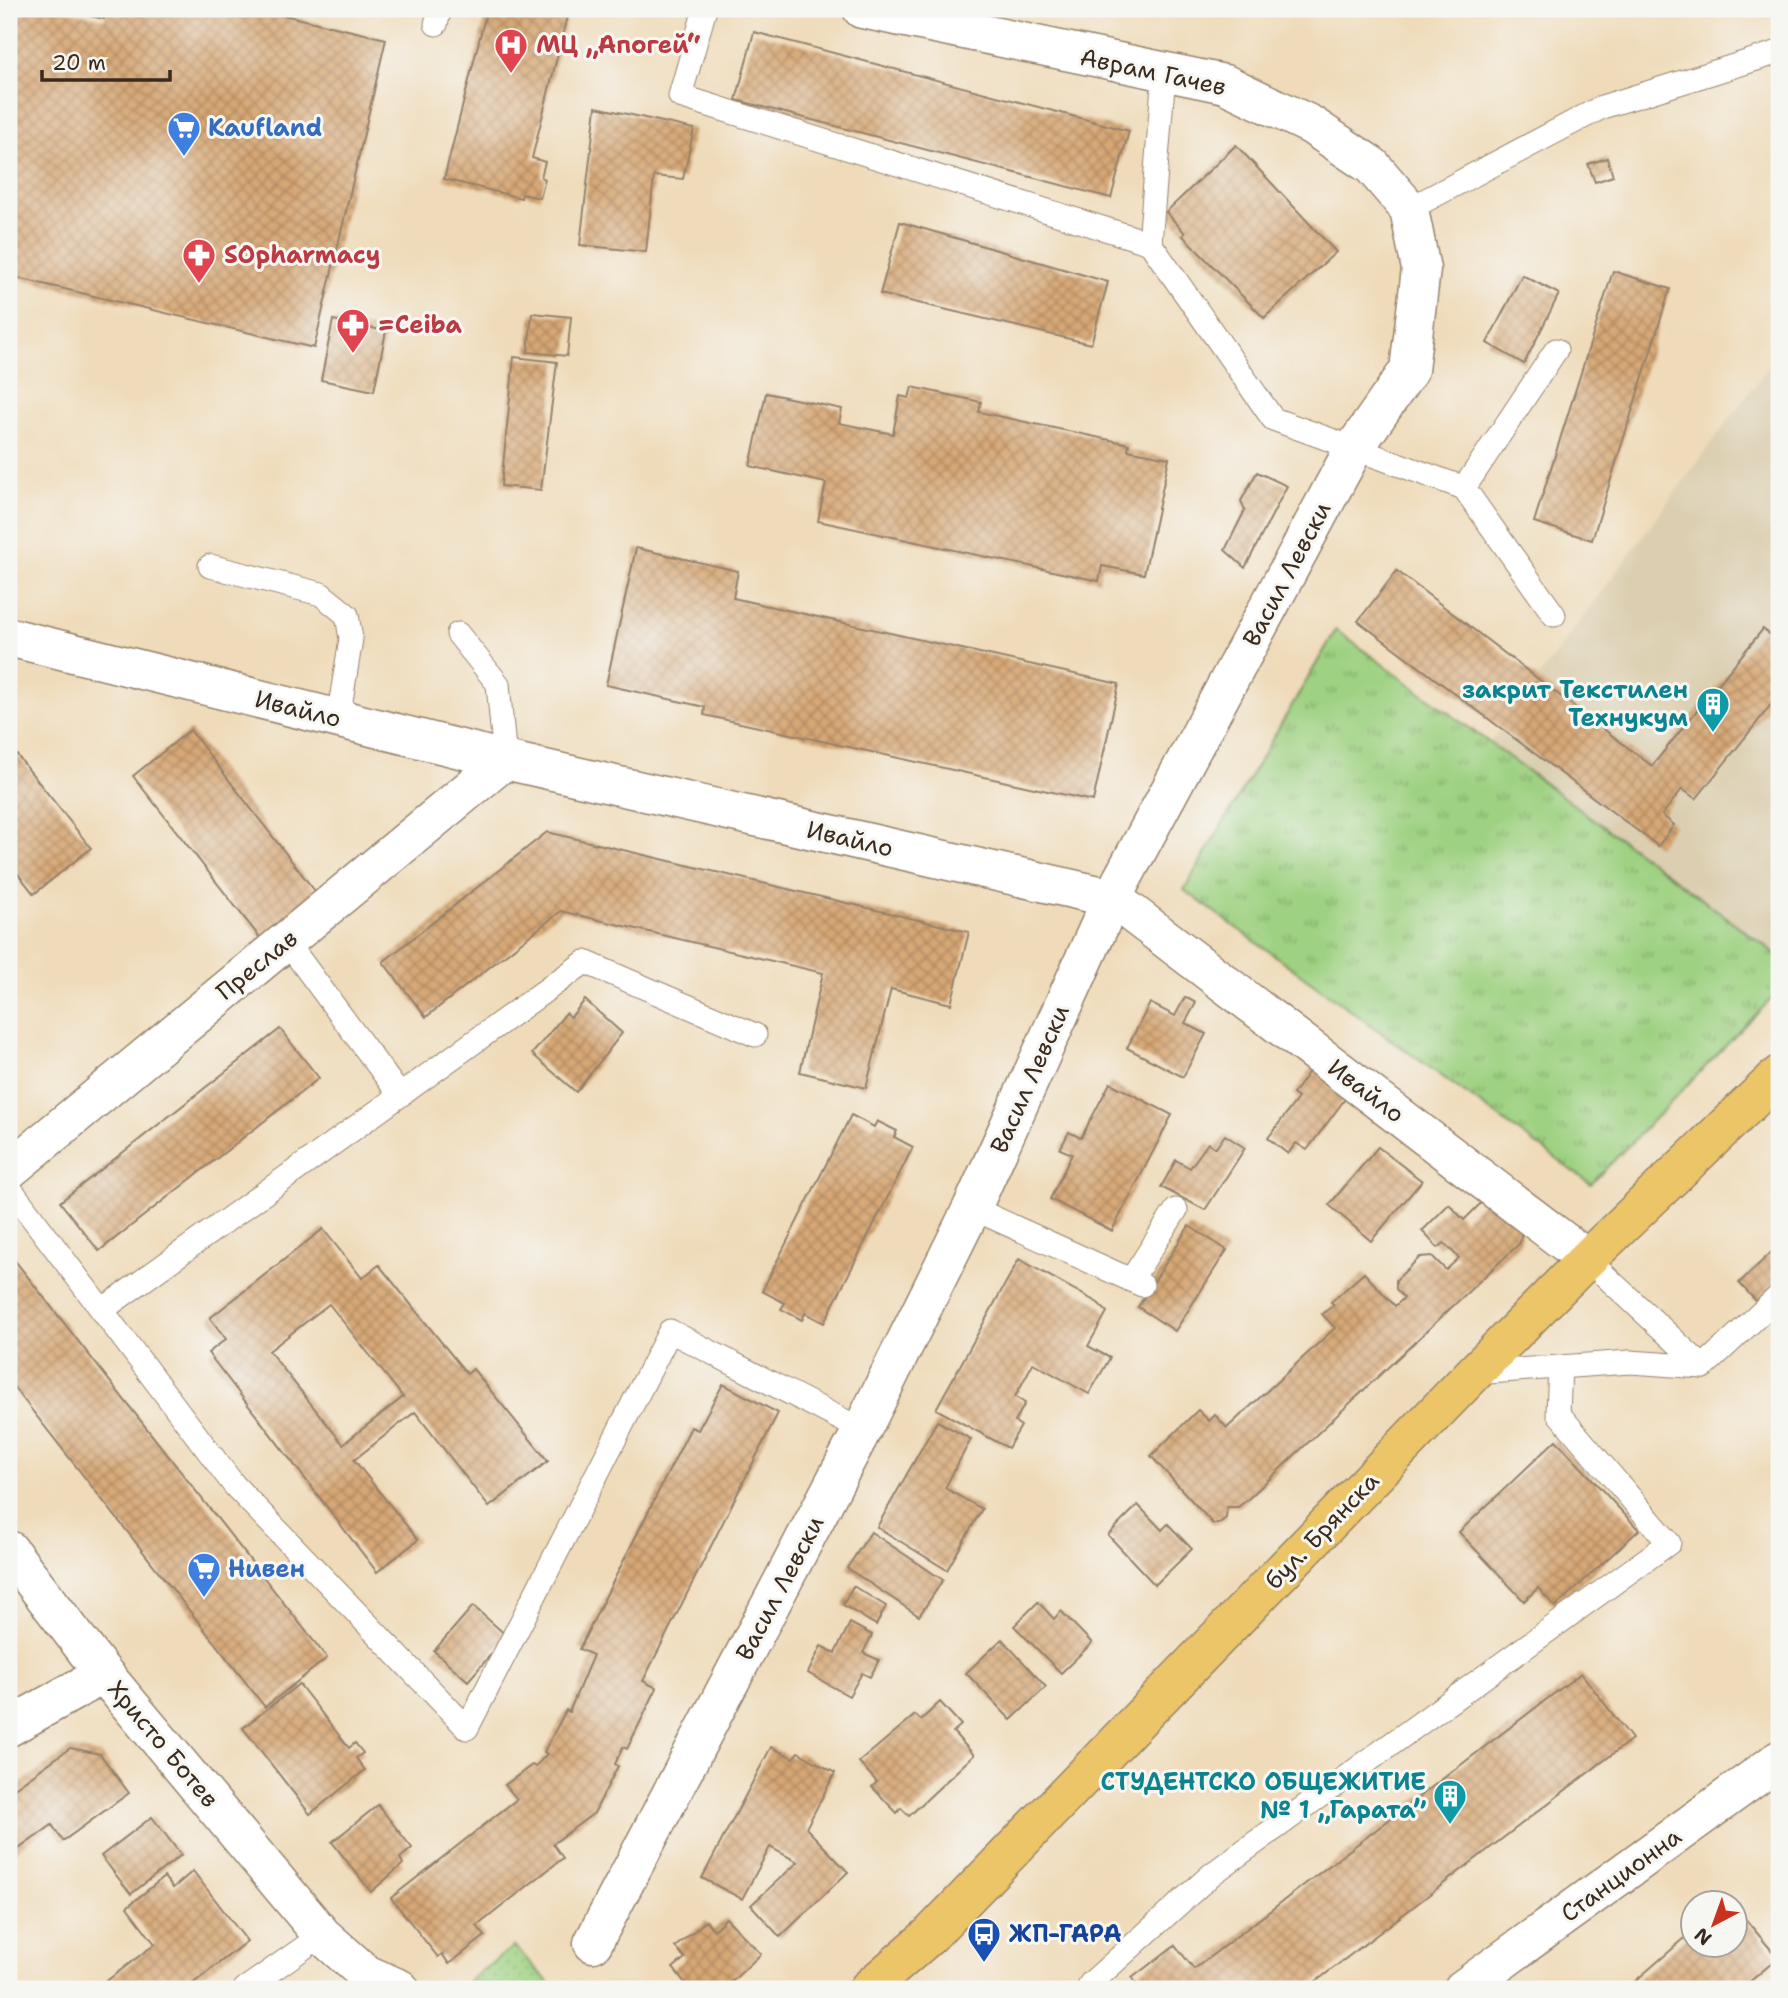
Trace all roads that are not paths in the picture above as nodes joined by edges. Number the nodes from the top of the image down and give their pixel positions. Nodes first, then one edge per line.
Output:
1 (705, 9) edge
2 (862, 9) edge
3 (1779, 52) edge
4 (1164, 74) junction
5 (1409, 209) junction
6 (1150, 243) junction
7 (1556, 349) dead end
8 (1353, 450) junction
9 (1464, 488) junction
10 (210, 566) dead end
11 (1554, 615) dead end
12 (458, 634) dead end
13 (9, 637) edge
14 (338, 719) junction
15 (505, 760) junction
16 (1112, 898) junction
17 (286, 941) junction
18 (755, 1035) dead end
19 (1779, 1075) edge
20 (399, 1094) junction
21 (9, 1170) edge
22 (9, 1187) edge
23 (972, 1209) junction
24 (1176, 1210) dead end
25 (1587, 1259) junction
26 (1779, 1296) edge
27 (102, 1310) junction
28 (1560, 1367) junction
29 (1703, 1367) junction
30 (1474, 1373) junction
31 (862, 1430) junction
32 (9, 1549) edge
33 (104, 1674) junction
34 (9, 1727) edge
35 (1779, 1760) edge
36 (322, 1935) junction
37 (593, 1943) dead end
38 (245, 1989) edge
39 (344, 1989) edge
40 (400, 1989) edge
41 (868, 1989) edge
42 (1093, 1989) edge
43 (1464, 1989) edge

1 - 6 lane
2 - 4 street, Аврам Гачев
3 - 5 lane
4 - 5 street, Аврам Гачев
4 - 6 lane
5 - 8 street, Васил Левски
6 - 8 lane
7 - 9 lane
8 - 9 lane
8 - 16 street, Васил Левски
9 - 11 lane
10 - 14 lane
12 - 15 lane
13 - 14 street, Ивайло
14 - 15 street, Ивайло
15 - 16 street, Ивайло
15 - 17 street, Преслав
16 - 23 street, Васил Левски
16 - 25 street, Ивайло
17 - 20 lane
17 - 21 street, Преслав
18 - 20 lane
19 - 25 main road, бул. Брянска
20 - 27 lane
22 - 27 lane
23 - 24 lane
23 - 31 street, Васил Левски
25 - 29 lane
25 - 30 main road, бул. Брянска
26 - 29 lane
27 - 31 lane
28 - 29 lane
28 - 30 lane
28 - 42 lane
30 - 41 main road, бул. Брянска
31 - 37 street, Васил Левски
32 - 33 street, Христо Ботев
33 - 34 street
33 - 36 street, Христо Ботев
35 - 43 street, Станционна
36 - 38 lane
36 - 39 street, Христо Ботев
36 - 40 street, Христо Ботев

